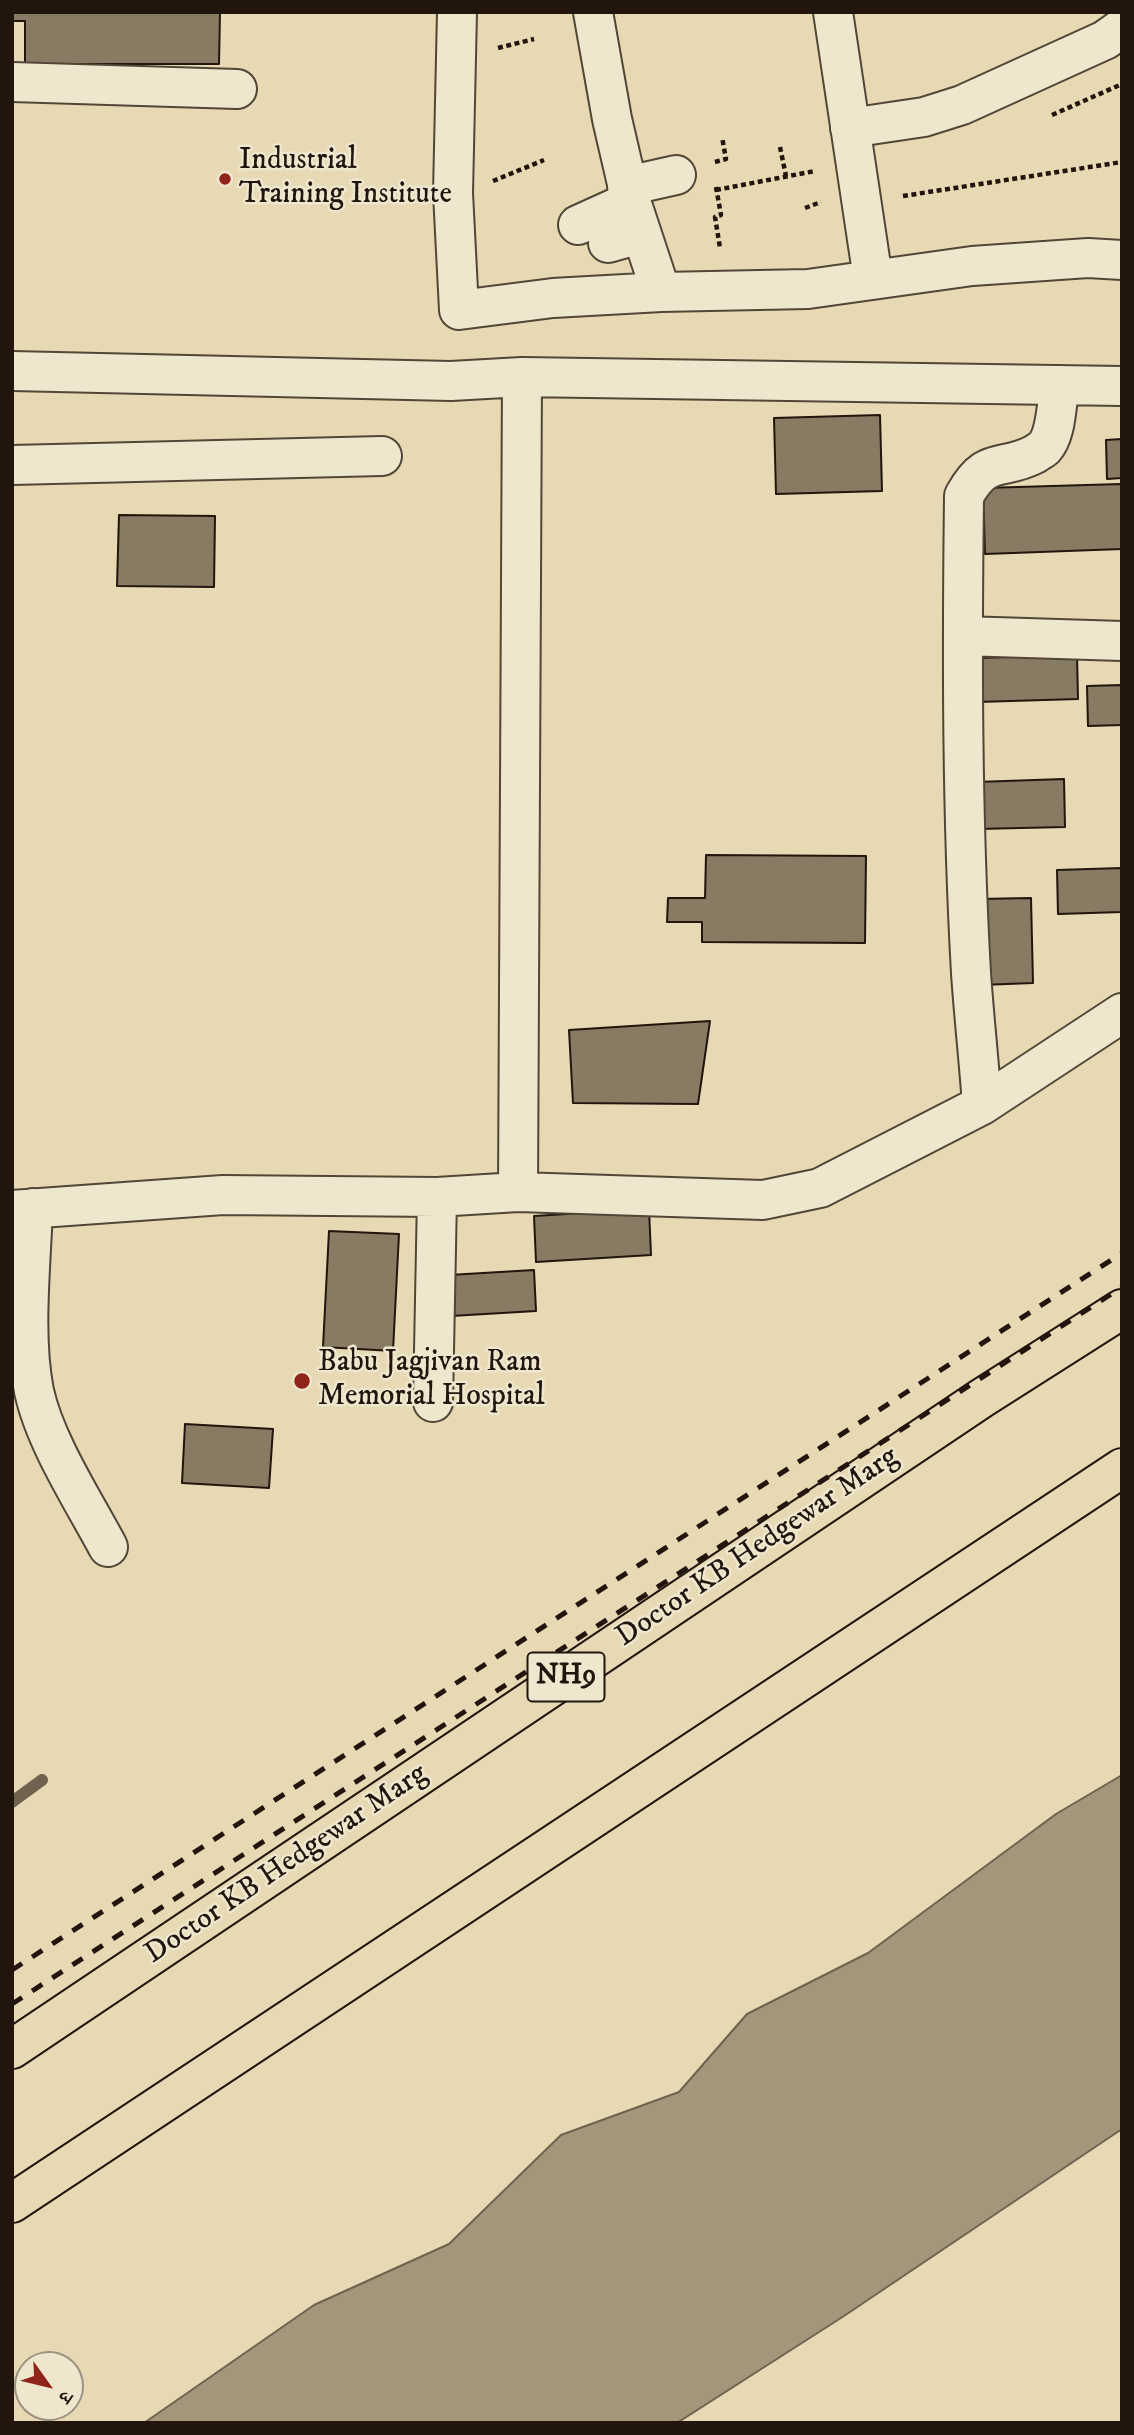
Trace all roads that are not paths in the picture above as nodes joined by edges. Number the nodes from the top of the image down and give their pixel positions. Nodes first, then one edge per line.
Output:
1 (457, 12) edge
2 (593, 12) edge
3 (844, 17) edge
4 (1122, 29) edge
5 (12, 82) edge
6 (237, 89) dead end
7 (852, 145) junction
8 (676, 176) dead end
9 (617, 218) junction
10 (1122, 260) edge
11 (873, 279) junction
12 (661, 292) junction
13 (12, 371) edge
14 (522, 377) junction
15 (1059, 385) junction
16 (1122, 386) edge
17 (382, 456) dead end
18 (12, 465) edge
19 (963, 636) junction
20 (1122, 641) edge
21 (1122, 1013) edge
22 (982, 1105) junction
23 (518, 1192) junction
24 (437, 1197) junction
25 (23, 1209) edge
26 (1122, 1308) edge
27 (433, 1402) dead end
28 (1122, 1468) edge
29 (108, 1547) dead end
30 (12, 2049) edge
31 (12, 2203) edge

1 - 12 street
2 - 9 street
3 - 7 street
4 - 7 street
5 - 6 street
7 - 11 street
8 - 9 street
9 - 12 street
10 - 11 street
11 - 12 street
13 - 14 street
14 - 15 street
14 - 23 street
15 - 16 street
15 - 19 street
17 - 18 street
19 - 20 street
19 - 22 street
21 - 22 street
22 - 23 street
23 - 24 street
24 - 25 street
24 - 27 street
25 - 29 street
26 - 30 highway, Doctor KB Hedgewar Marg / NH9
28 - 31 highway

